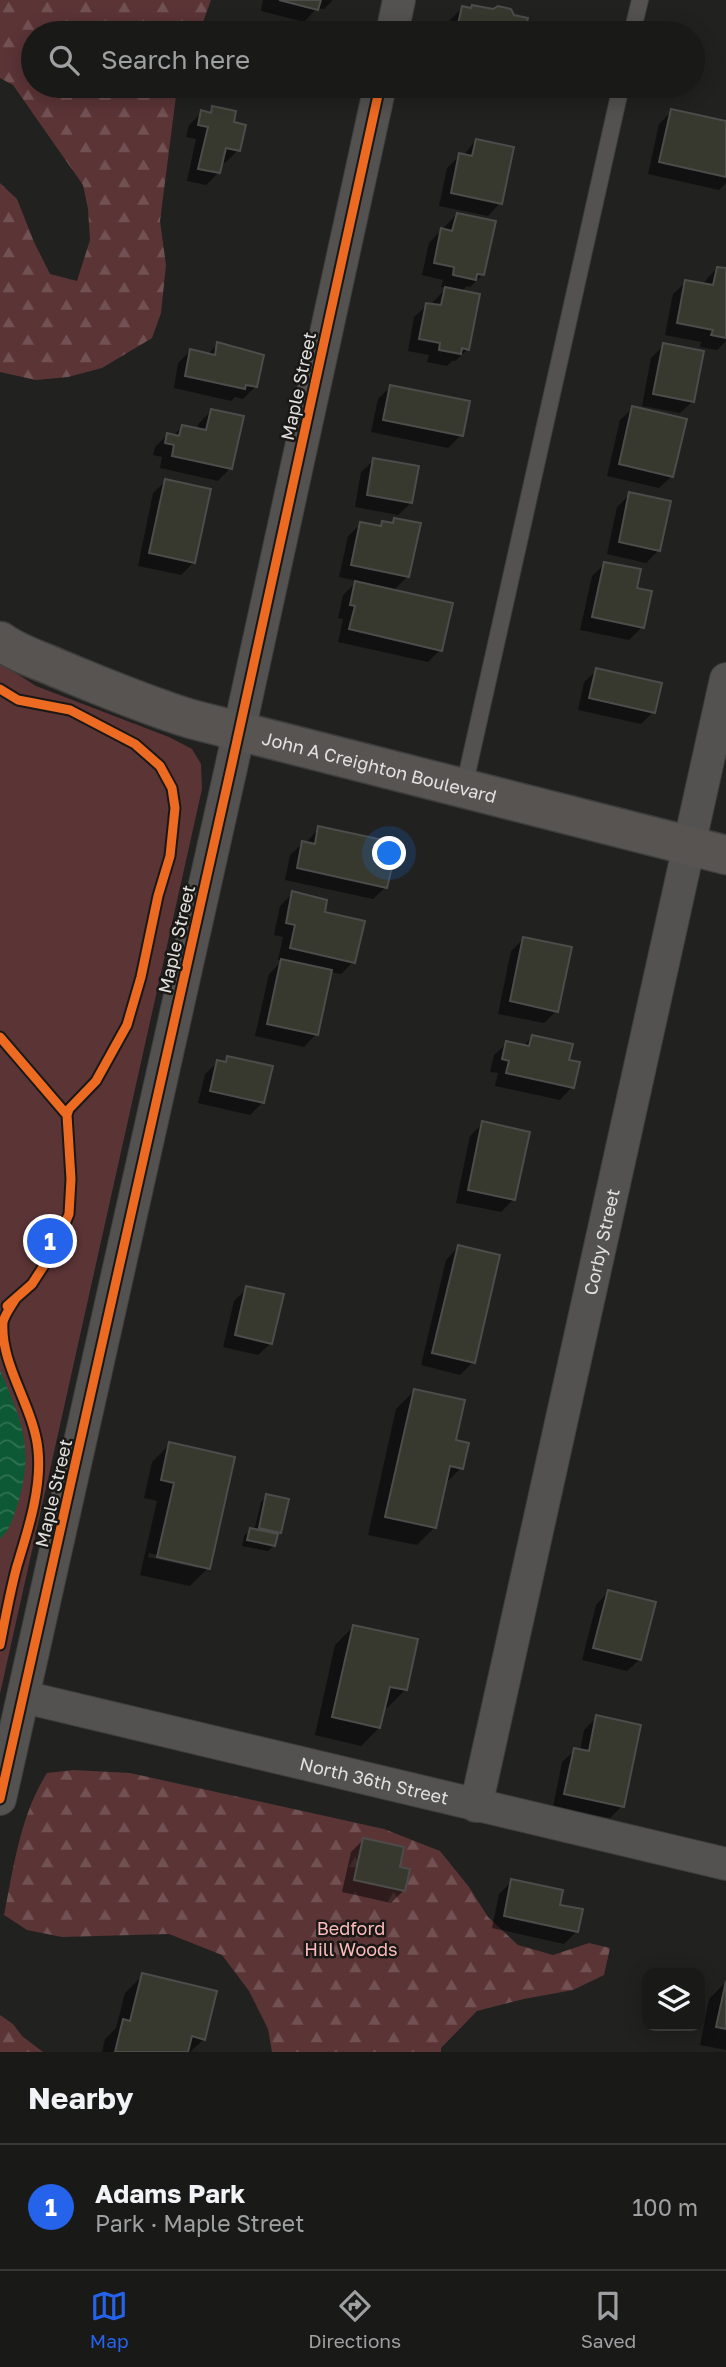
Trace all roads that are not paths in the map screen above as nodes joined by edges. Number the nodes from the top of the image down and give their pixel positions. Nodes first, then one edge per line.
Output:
1 (399, 0) edge
2 (640, 0) edge
3 (395, 21) edge
4 (635, 21) edge
5 (377, 98) edge
6 (618, 98) edge
7 (0, 642) edge
8 (726, 680) edge
9 (239, 731) junction
10 (464, 787) junction
11 (688, 845) junction
12 (726, 855) edge
13 (24, 1697) junction
14 (0, 1799) edge
15 (476, 1806) junction
16 (726, 1864) edge

1 - 3 street
2 - 4 lane
5 - 9 street, Maple Street
6 - 10 lane
7 - 9 street, John A Creighton Boulevard
8 - 11 street, Corby Street
9 - 10 street, John A Creighton Boulevard
9 - 13 street, Maple Street
10 - 11 street, John A Creighton Boulevard
11 - 12 street, John A Creighton Boulevard
11 - 15 street, Corby Street
13 - 14 street, Maple Street
13 - 15 street, North 36th Street
15 - 16 street, North 36th Street

